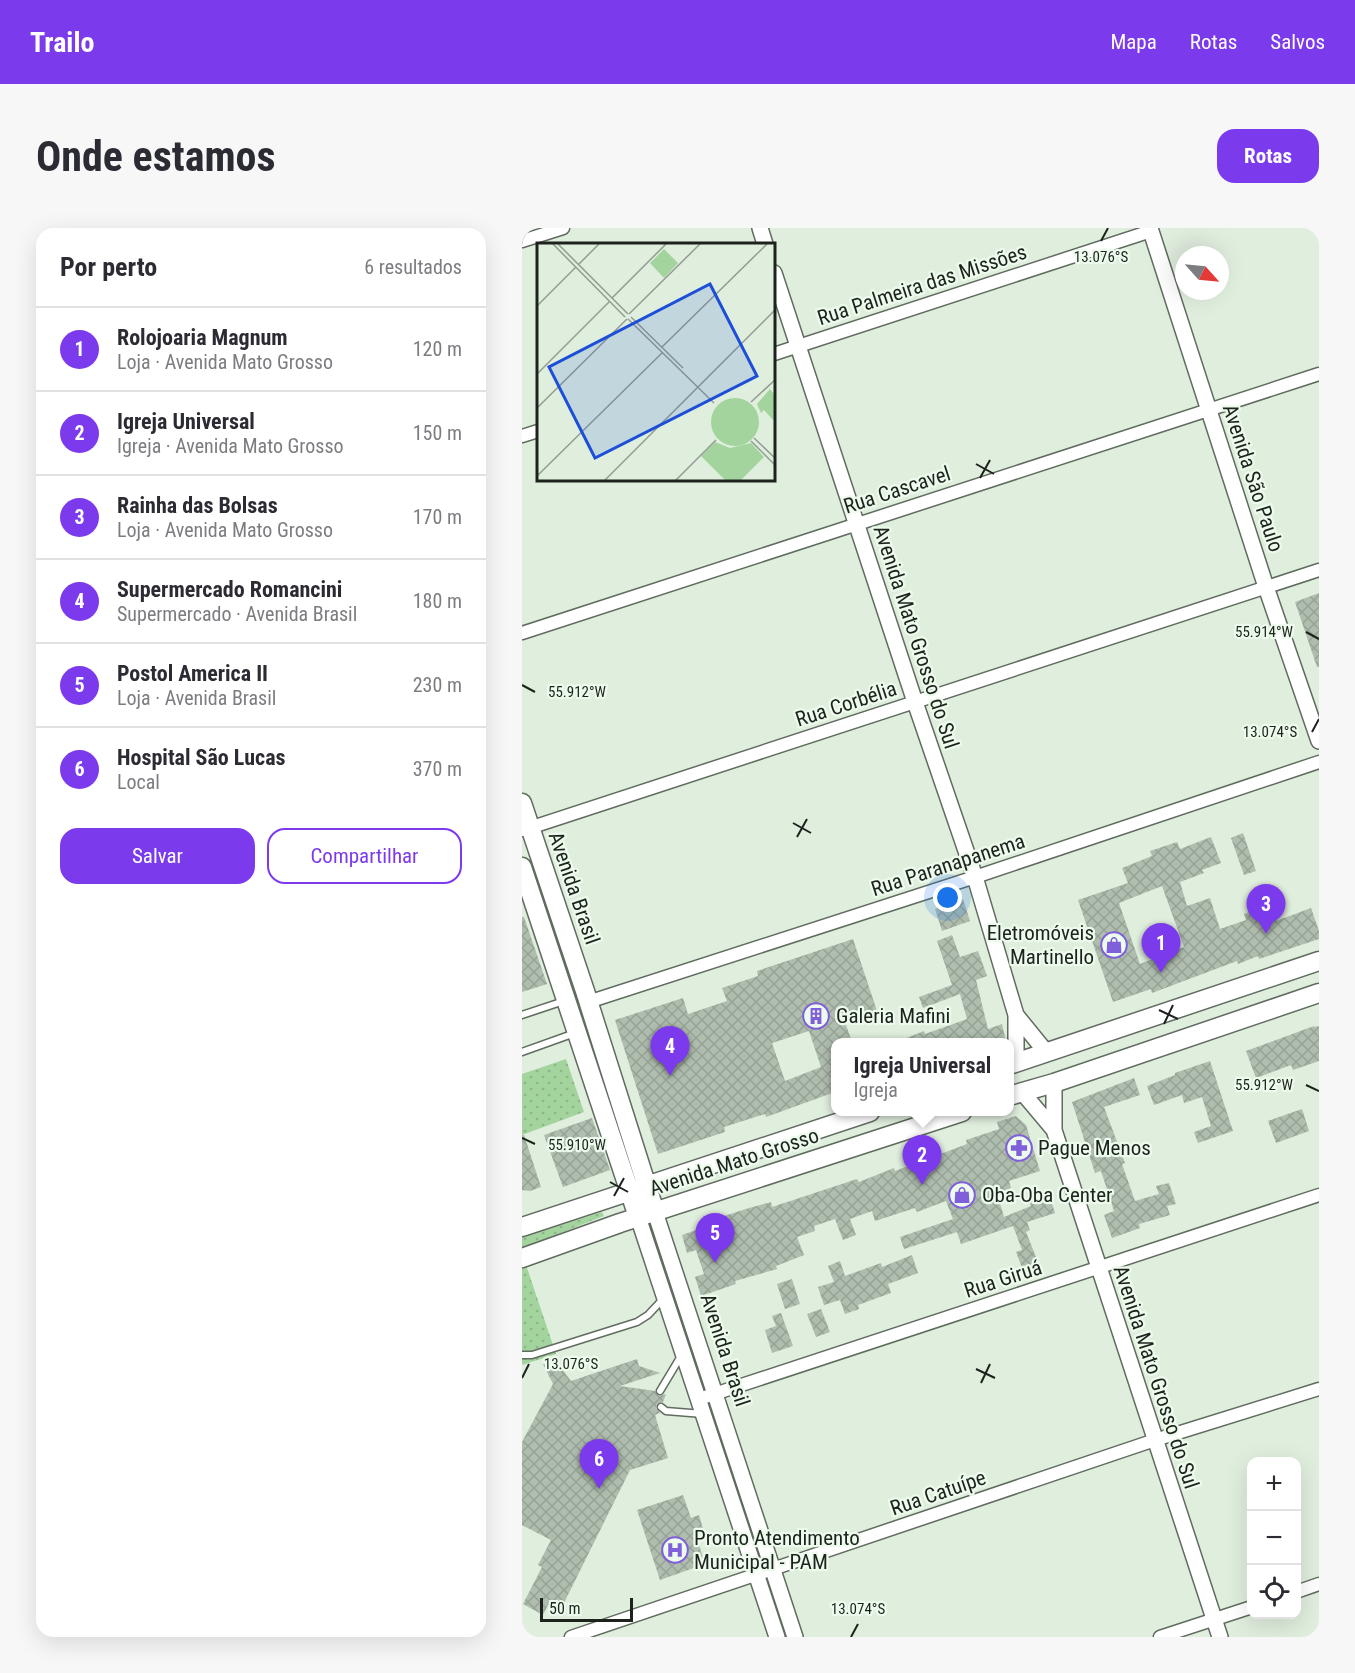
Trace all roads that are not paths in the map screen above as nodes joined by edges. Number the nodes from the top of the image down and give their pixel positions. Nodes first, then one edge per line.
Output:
1 (562, 228) edge
2 (760, 228) edge
3 (1150, 229) edge
4 (522, 241) edge
5 (765, 243) edge
6 (776, 279) edge
7 (797, 346) junction
8 (776, 353) edge
9 (1319, 374) edge
10 (1209, 410) junction
11 (537, 431) edge
12 (522, 436) edge
13 (856, 523) junction
14 (1319, 570) edge
15 (1266, 587) junction
16 (522, 633) edge
17 (915, 702) junction
18 (1319, 741) edge
19 (1319, 762) edge
20 (522, 804) edge
21 (526, 829) edge
22 (522, 867) edge
23 (975, 877) junction
24 (1319, 961) edge
25 (1319, 993) edge
26 (567, 1000) junction
27 (588, 1002) junction
28 (522, 1015) edge
29 (1016, 1015) junction
30 (577, 1032) junction
31 (1014, 1048) edge
32 (522, 1052) edge
33 (1046, 1053) junction
34 (1014, 1064) edge
35 (1054, 1083) junction
36 (1016, 1094) edge
37 (858, 1116) edge
38 (950, 1116) edge
39 (1054, 1130) junction
40 (638, 1189) junction
41 (1319, 1195) edge
42 (647, 1214) junction
43 (522, 1227) edge
44 (522, 1258) edge
45 (1098, 1268) junction
46 (664, 1298) junction
47 (682, 1353) junction
48 (522, 1355) edge
49 (1319, 1389) edge
50 (660, 1391) dead end
51 (716, 1394) junction
52 (699, 1399) junction
53 (661, 1407) dead end
54 (704, 1414) junction
55 (1155, 1440) junction
56 (773, 1569) junction
57 (756, 1574) junction
58 (1319, 1584) edge
59 (1301, 1590) edge
60 (1247, 1608) edge
61 (1214, 1619) junction
62 (571, 1637) edge
63 (777, 1637) edge
64 (795, 1637) edge
65 (1160, 1637) edge
66 (1220, 1637) edge

1 - 4 street
2 - 5 street
3 - 7 street, Rua Palmeira das Missões
3 - 10 street, Avenida São Paulo
6 - 7 street, Avenida Mato Grosso do Sul
7 - 8 street, Rua Palmeira das Missões
7 - 13 street, Avenida Mato Grosso do Sul
9 - 10 street, Rua Cascavel
10 - 13 street, Rua Cascavel
10 - 15 street, Avenida São Paulo
11 - 12 street
13 - 16 street, Rua Cascavel
13 - 17 street, Avenida Mato Grosso do Sul
14 - 15 street, Rua Corbélia
15 - 17 street, Rua Corbélia
15 - 18 street, Avenida São Paulo
17 - 21 street, Rua Corbélia
17 - 23 street, Avenida Mato Grosso do Sul
19 - 23 street, Rua Paranapanema
20 - 21 main road, Avenida Brasil
21 - 27 main road, Avenida Brasil
22 - 26 main road, Avenida Brasil
23 - 27 street, Rua Paranapanema
23 - 29 street, Avenida Mato Grosso do Sul
24 - 33 main road
25 - 35 main road
26 - 28 lane
26 - 30 main road, Avenida Brasil
27 - 40 main road, Avenida Brasil
29 - 31 street
29 - 33 street
30 - 32 lane
30 - 40 main road, Avenida Brasil
33 - 34 main road
35 - 36 main road
35 - 39 street
36 - 39 street
37 - 40 main road, Avenida Mato Grosso
38 - 42 main road, Avenida Mato Grosso
39 - 45 street, Avenida Mato Grosso do Sul
40 - 42 main road, Avenida Brasil
40 - 43 main road, Avenida Mato Grosso
41 - 45 street, Rua Giruá
42 - 44 main road, Avenida Mato Grosso
42 - 46 street, Avenida Brasil
42 - 51 street, Avenida Brasil
45 - 51 street, Rua Giruá
45 - 55 street, Avenida Mato Grosso do Sul
46 - 47 street, Avenida Brasil
46 - 48 lane
47 - 50 lane
47 - 52 street, Avenida Brasil
49 - 55 street, Rua Catuípe
51 - 52 street, Rua Giruá
51 - 56 street, Avenida Brasil
52 - 54 street, Avenida Brasil
53 - 54 lane
54 - 57 street, Avenida Brasil
55 - 56 street, Rua Catuípe
55 - 61 street, Avenida Mato Grosso do Sul
56 - 57 street, Rua Catuípe
56 - 64 street, Avenida Brasil
57 - 62 street, Rua Catuípe
57 - 63 street, Avenida Brasil
58 - 59 street
60 - 61 street
61 - 65 street
61 - 66 street, Avenida Mato Grosso do Sul

